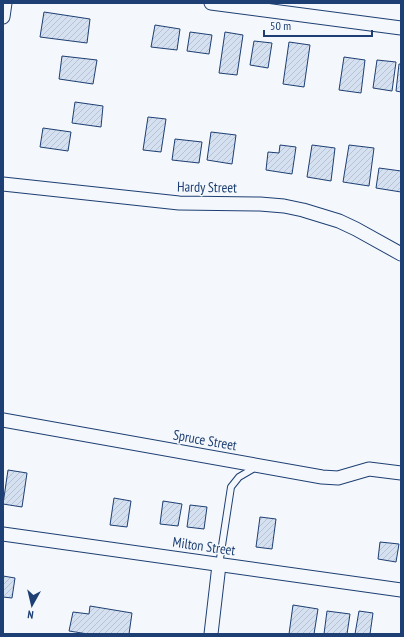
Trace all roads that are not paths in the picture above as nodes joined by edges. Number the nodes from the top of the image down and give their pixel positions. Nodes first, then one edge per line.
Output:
1 (5, 3) edge
2 (211, 3) edge
3 (3, 17) edge
4 (401, 28) edge
5 (3, 184) edge
6 (401, 254) edge
7 (3, 420) edge
8 (258, 466) junction
9 (401, 473) edge
10 (3, 534) edge
11 (219, 564) junction
12 (401, 590) edge
13 (211, 634) edge

1 - 3 street
2 - 4 street
5 - 6 street, Hardy Street
7 - 8 street, Spruce Street
8 - 9 street, Spruce Street
8 - 11 lane
10 - 11 street, Milton Street
11 - 12 street, Milton Street
11 - 13 street

